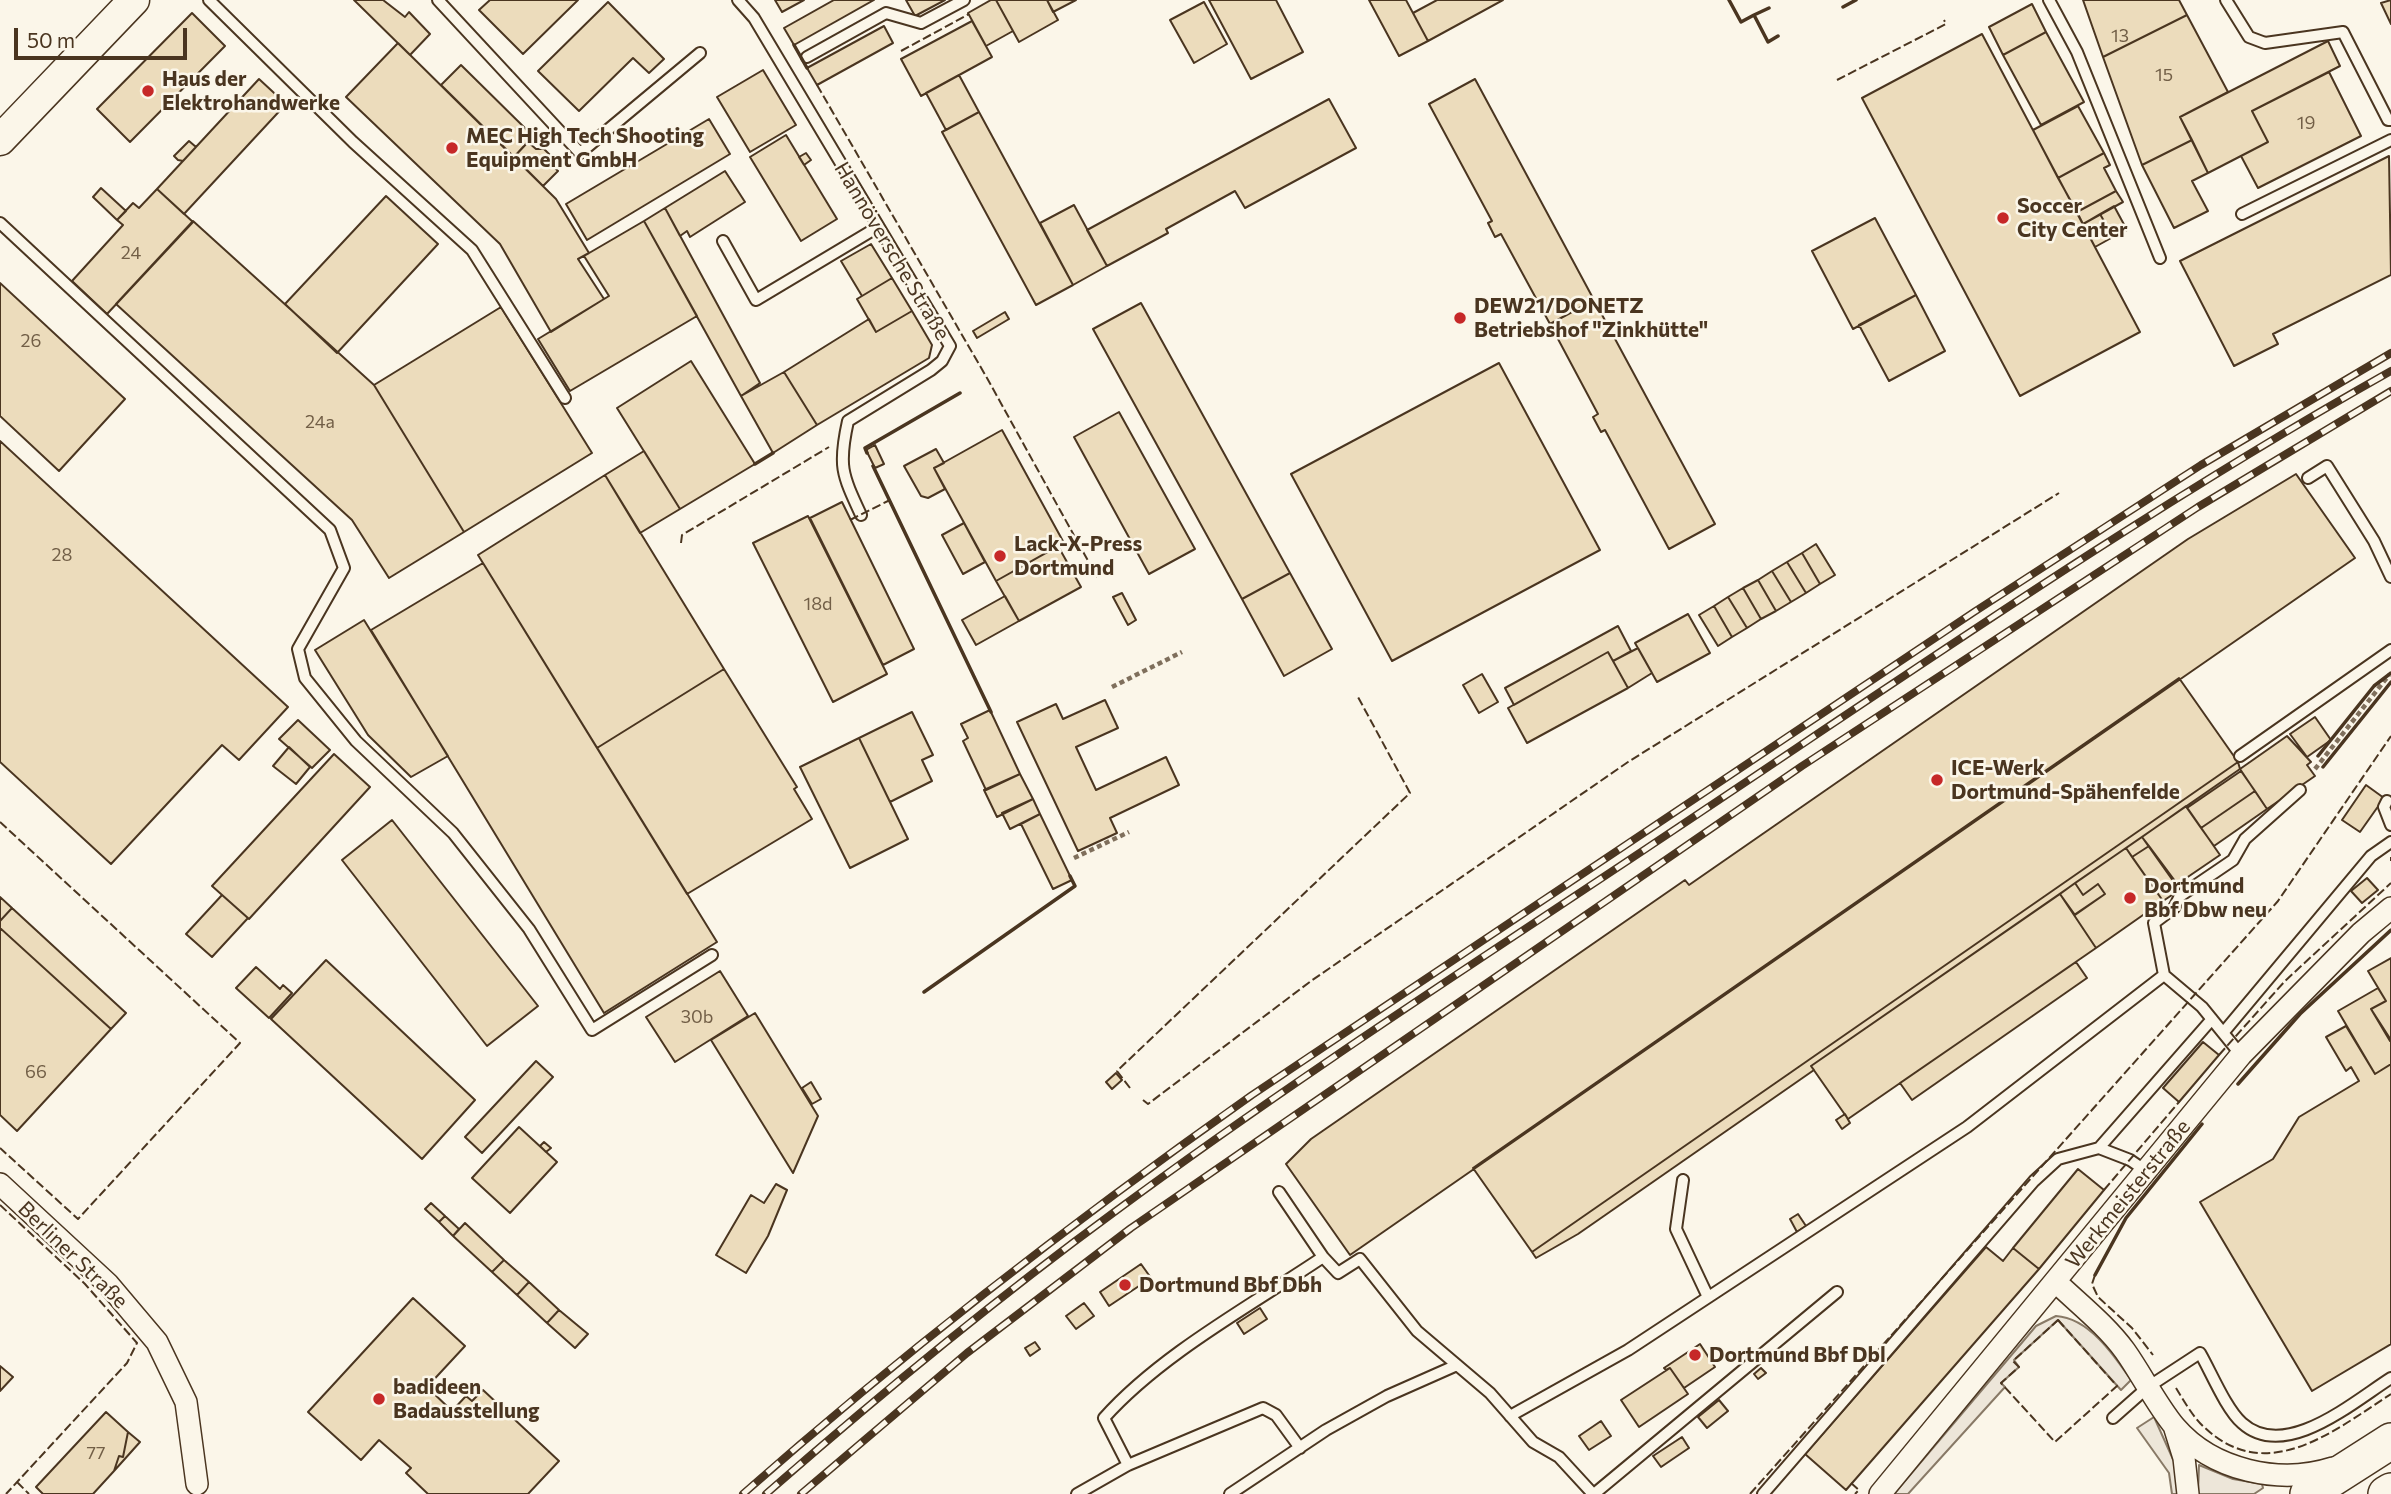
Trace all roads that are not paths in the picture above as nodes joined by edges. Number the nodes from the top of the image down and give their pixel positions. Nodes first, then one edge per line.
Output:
1 (134, 0) edge
2 (209, 0) edge
3 (438, 0) edge
4 (738, 0) edge
5 (964, 0) edge
6 (2049, 0) edge
7 (2226, 0) edge
8 (700, 53) dead end
9 (807, 57) dead end
10 (2391, 120) edge
11 (0, 140) edge
12 (2391, 140) edge
13 (2242, 214) dead end
14 (0, 223) edge
15 (878, 227) junction
16 (723, 241) dead end
17 (2160, 258) dead end
18 (565, 398) dead end
19 (2308, 478) dead end
20 (861, 515) dead end
21 (2391, 577) edge
22 (2391, 650) edge
23 (2240, 756) dead end
24 (2300, 790) dead end
25 (2387, 801) dead end
26 (2391, 825) edge
27 (2391, 842) edge
28 (2391, 908) edge
29 (712, 955) dead end
30 (2164, 975) junction
31 (2211, 1018) junction
32 (2223, 1033) junction
33 (2241, 1055) junction
34 (2099, 1148) junction
35 (2146, 1171) junction
36 (1683, 1180) dead end
37 (0, 1184) edge
38 (1279, 1192) dead end
39 (1323, 1257) junction
40 (2056, 1282) junction
41 (1837, 1292) dead end
42 (1708, 1297) junction
43 (1457, 1365) junction
44 (2391, 1378) edge
45 (2148, 1387) junction
46 (1510, 1416) junction
47 (2113, 1418) dead end
48 (2175, 1426) junction
49 (2391, 1441) edge
50 (1300, 1448) junction
51 (2359, 1461) junction
52 (1128, 1465) junction
53 (197, 1484) dead end
54 (2391, 1491) edge
55 (1077, 1494) edge
56 (1230, 1494) edge
57 (1594, 1494) edge
58 (1763, 1494) edge
59 (1880, 1494) edge
60 (2188, 1494) edge
61 (2308, 1494) edge
62 (2386, 1494) edge

1 - 11 main road
2 - 18 lane
3 - 8 lane
4 - 15 lane, Hannöversche Straße
5 - 9 lane
6 - 17 lane
7 - 10 lane
12 - 13 lane
14 - 29 lane
15 - 16 lane
15 - 20 lane, Hannöversche Straße
19 - 21 lane
22 - 23 lane
24 - 30 lane
25 - 26 lane
27 - 32 lane
28 - 33 street, Werkmeisterstraße
30 - 31 lane
30 - 42 lane
31 - 32 lane
31 - 34 lane
32 - 33 lane
33 - 35 street, Werkmeisterstraße
34 - 35 lane
34 - 58 lane
35 - 40 street, Werkmeisterstraße
36 - 42 lane
37 - 53 street, Berliner Straße
38 - 39 lane
39 - 43 lane
39 - 52 lane
40 - 45 street
40 - 59 street, Werkmeisterstraße
41 - 57 lane
42 - 46 lane
43 - 46 lane
43 - 50 lane
44 - 45 lane
45 - 47 lane
45 - 48 street
46 - 57 lane
48 - 51 street
48 - 60 street
49 - 51 highway
50 - 52 lane
50 - 56 lane
51 - 61 highway
52 - 55 lane
54 - 62 highway

